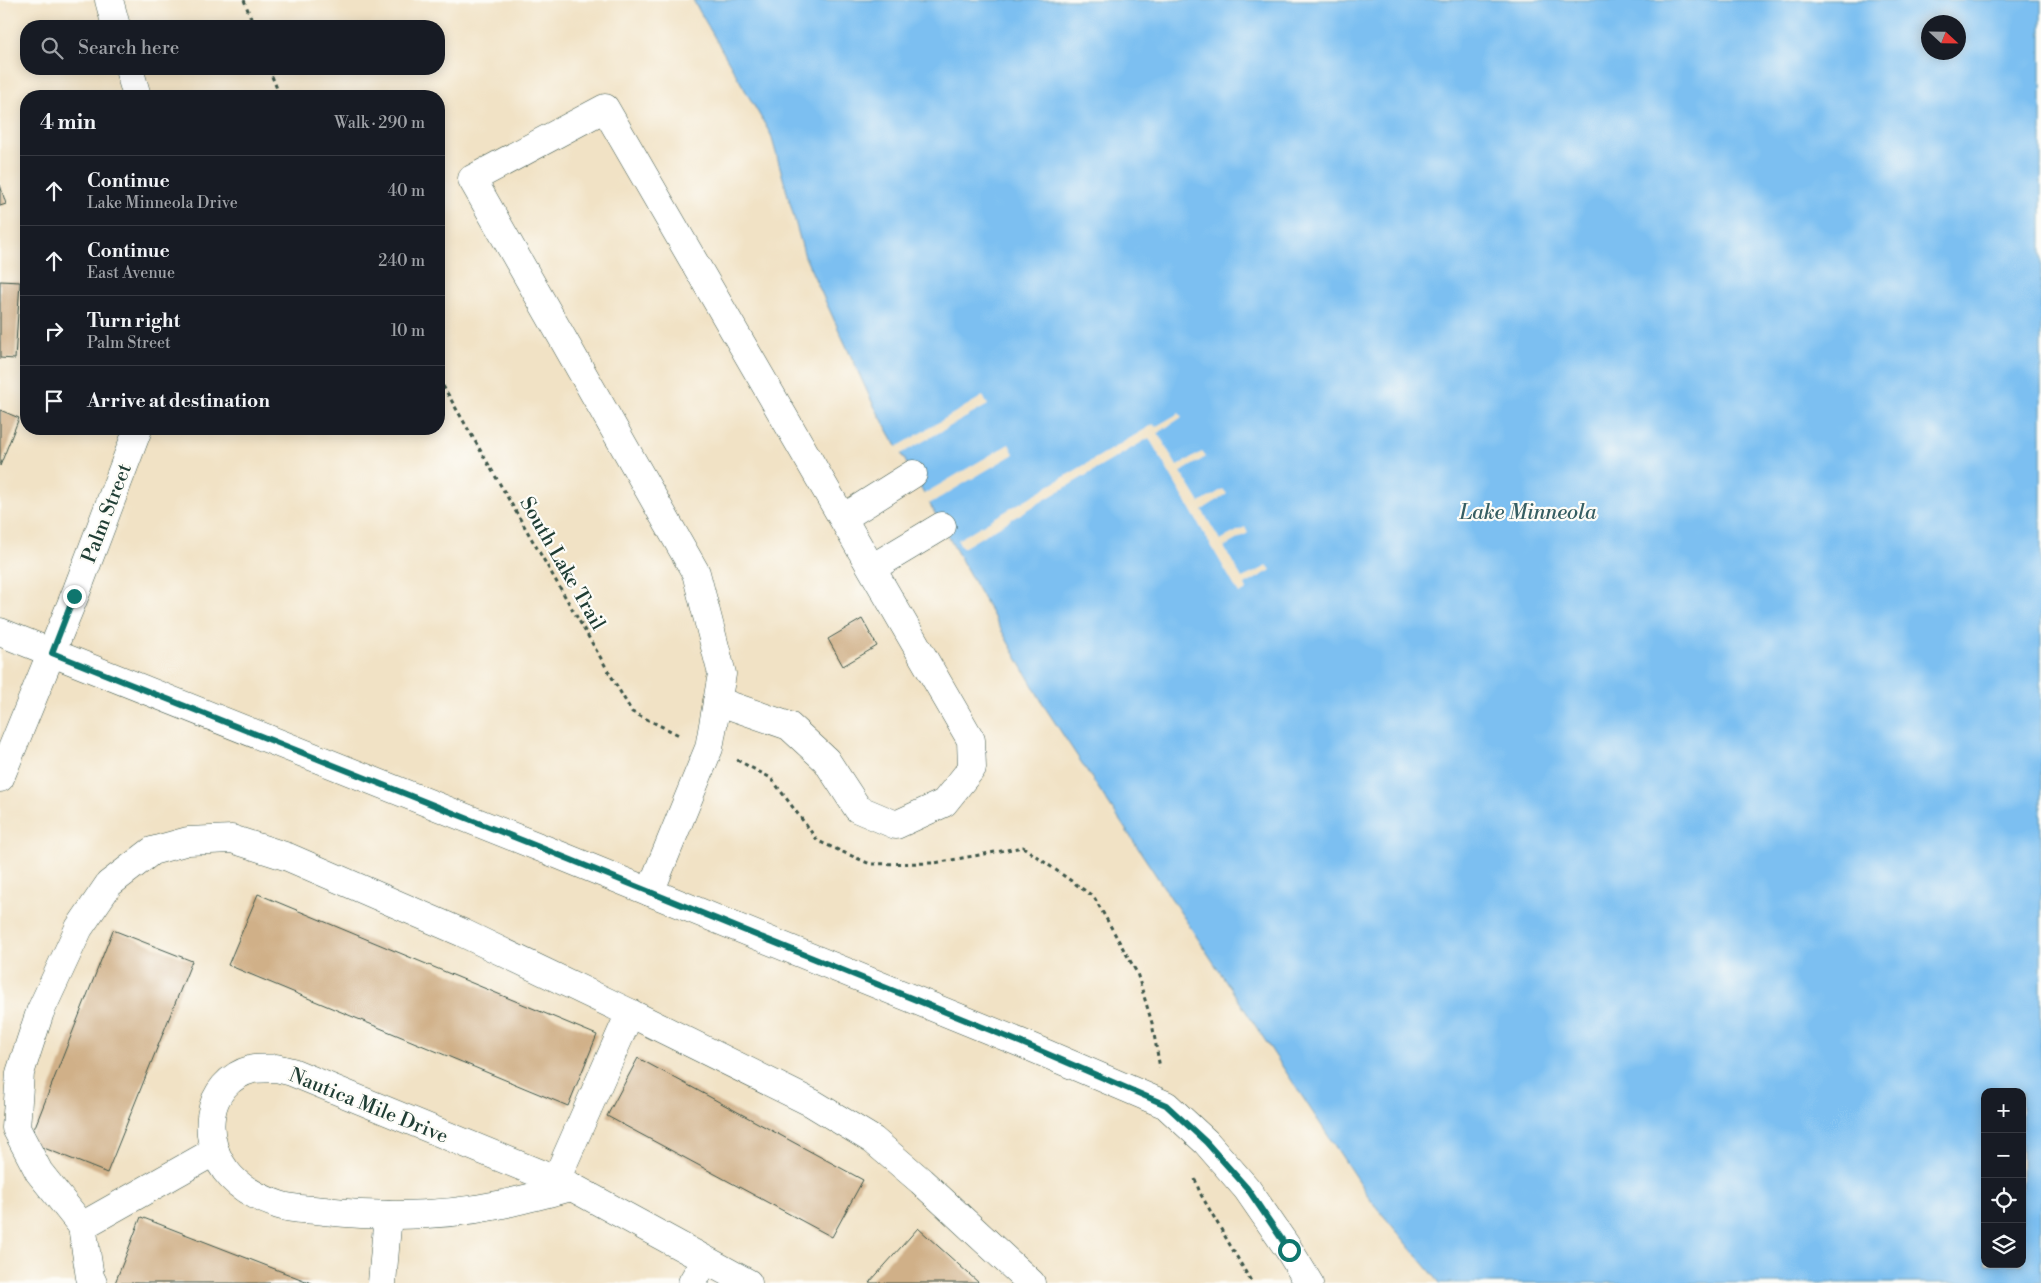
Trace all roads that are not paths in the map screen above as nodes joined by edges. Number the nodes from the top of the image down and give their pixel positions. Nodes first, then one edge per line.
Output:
1 (109, 0) edge
2 (114, 20) edge
3 (131, 75) edge
4 (135, 90) edge
5 (136, 435) edge
6 (913, 474) dead end
7 (842, 518) junction
8 (942, 526) dead end
9 (872, 568) junction
10 (0, 632) edge
11 (52, 653) junction
12 (717, 701) junction
13 (0, 778) edge
14 (650, 892) junction
15 (630, 1013) junction
16 (214, 1151) junction
17 (564, 1184) junction
18 (388, 1214) junction
19 (82, 1226) junction
20 (705, 1260) junction
21 (93, 1283) edge
22 (382, 1283) edge
23 (692, 1283) edge
24 (748, 1283) edge
25 (1031, 1283) edge
26 (1309, 1283) edge

1 - 2 street
3 - 4 street
5 - 11 street, Palm Street
6 - 7 street
7 - 9 street
7 - 12 street
8 - 9 street
9 - 12 street
10 - 11 street
11 - 13 street, Palm Street
11 - 14 street
12 - 14 street
14 - 26 street
15 - 17 street
15 - 19 street
15 - 25 street
16 - 17 street, Nautica Mile Drive
16 - 18 street, Nautica Mile Drive
16 - 19 street
17 - 18 street, Nautica Mile Drive
17 - 20 street, Nautica Mile Drive
18 - 22 street
19 - 21 street
20 - 23 street
20 - 24 street, Nautica Mile Drive

